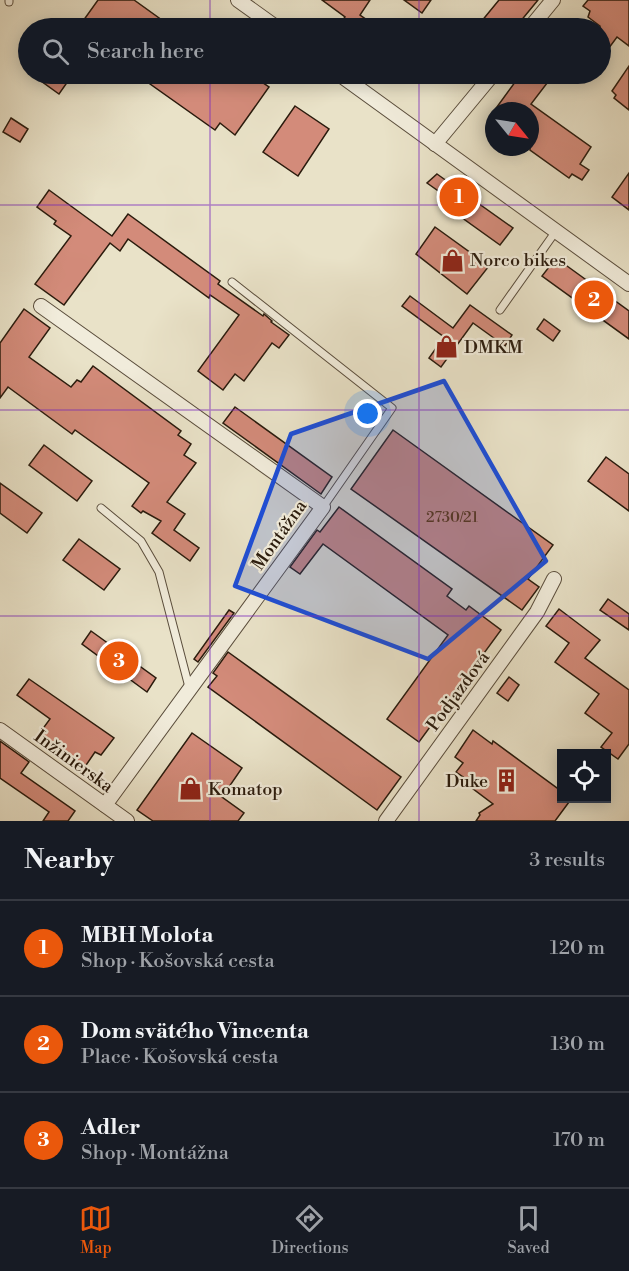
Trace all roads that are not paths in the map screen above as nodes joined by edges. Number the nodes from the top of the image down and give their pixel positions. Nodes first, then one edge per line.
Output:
1 (238, 0) edge
2 (553, 0) edge
3 (263, 18) edge
4 (538, 18) edge
5 (353, 84) edge
6 (485, 84) edge
7 (435, 144) junction
8 (556, 231) junction
9 (232, 282) dead end
10 (629, 284) edge
11 (41, 306) dead end
12 (500, 310) dead end
13 (323, 507) junction
14 (101, 508) dead end
15 (554, 579) dead end
16 (190, 690) junction
17 (0, 730) edge
18 (105, 805) junction
19 (127, 821) edge
20 (386, 821) edge

1 - 3 street
2 - 4 street
5 - 7 street
6 - 7 street
7 - 8 street
8 - 10 street
8 - 12 lane
9 - 13 lane
11 - 13 street, Montážna
13 - 16 street, Montážna
14 - 16 lane
15 - 20 street, Podjazdová
16 - 18 street, Montážna
17 - 18 street, Inžinierska
18 - 19 street, Inžinierska

